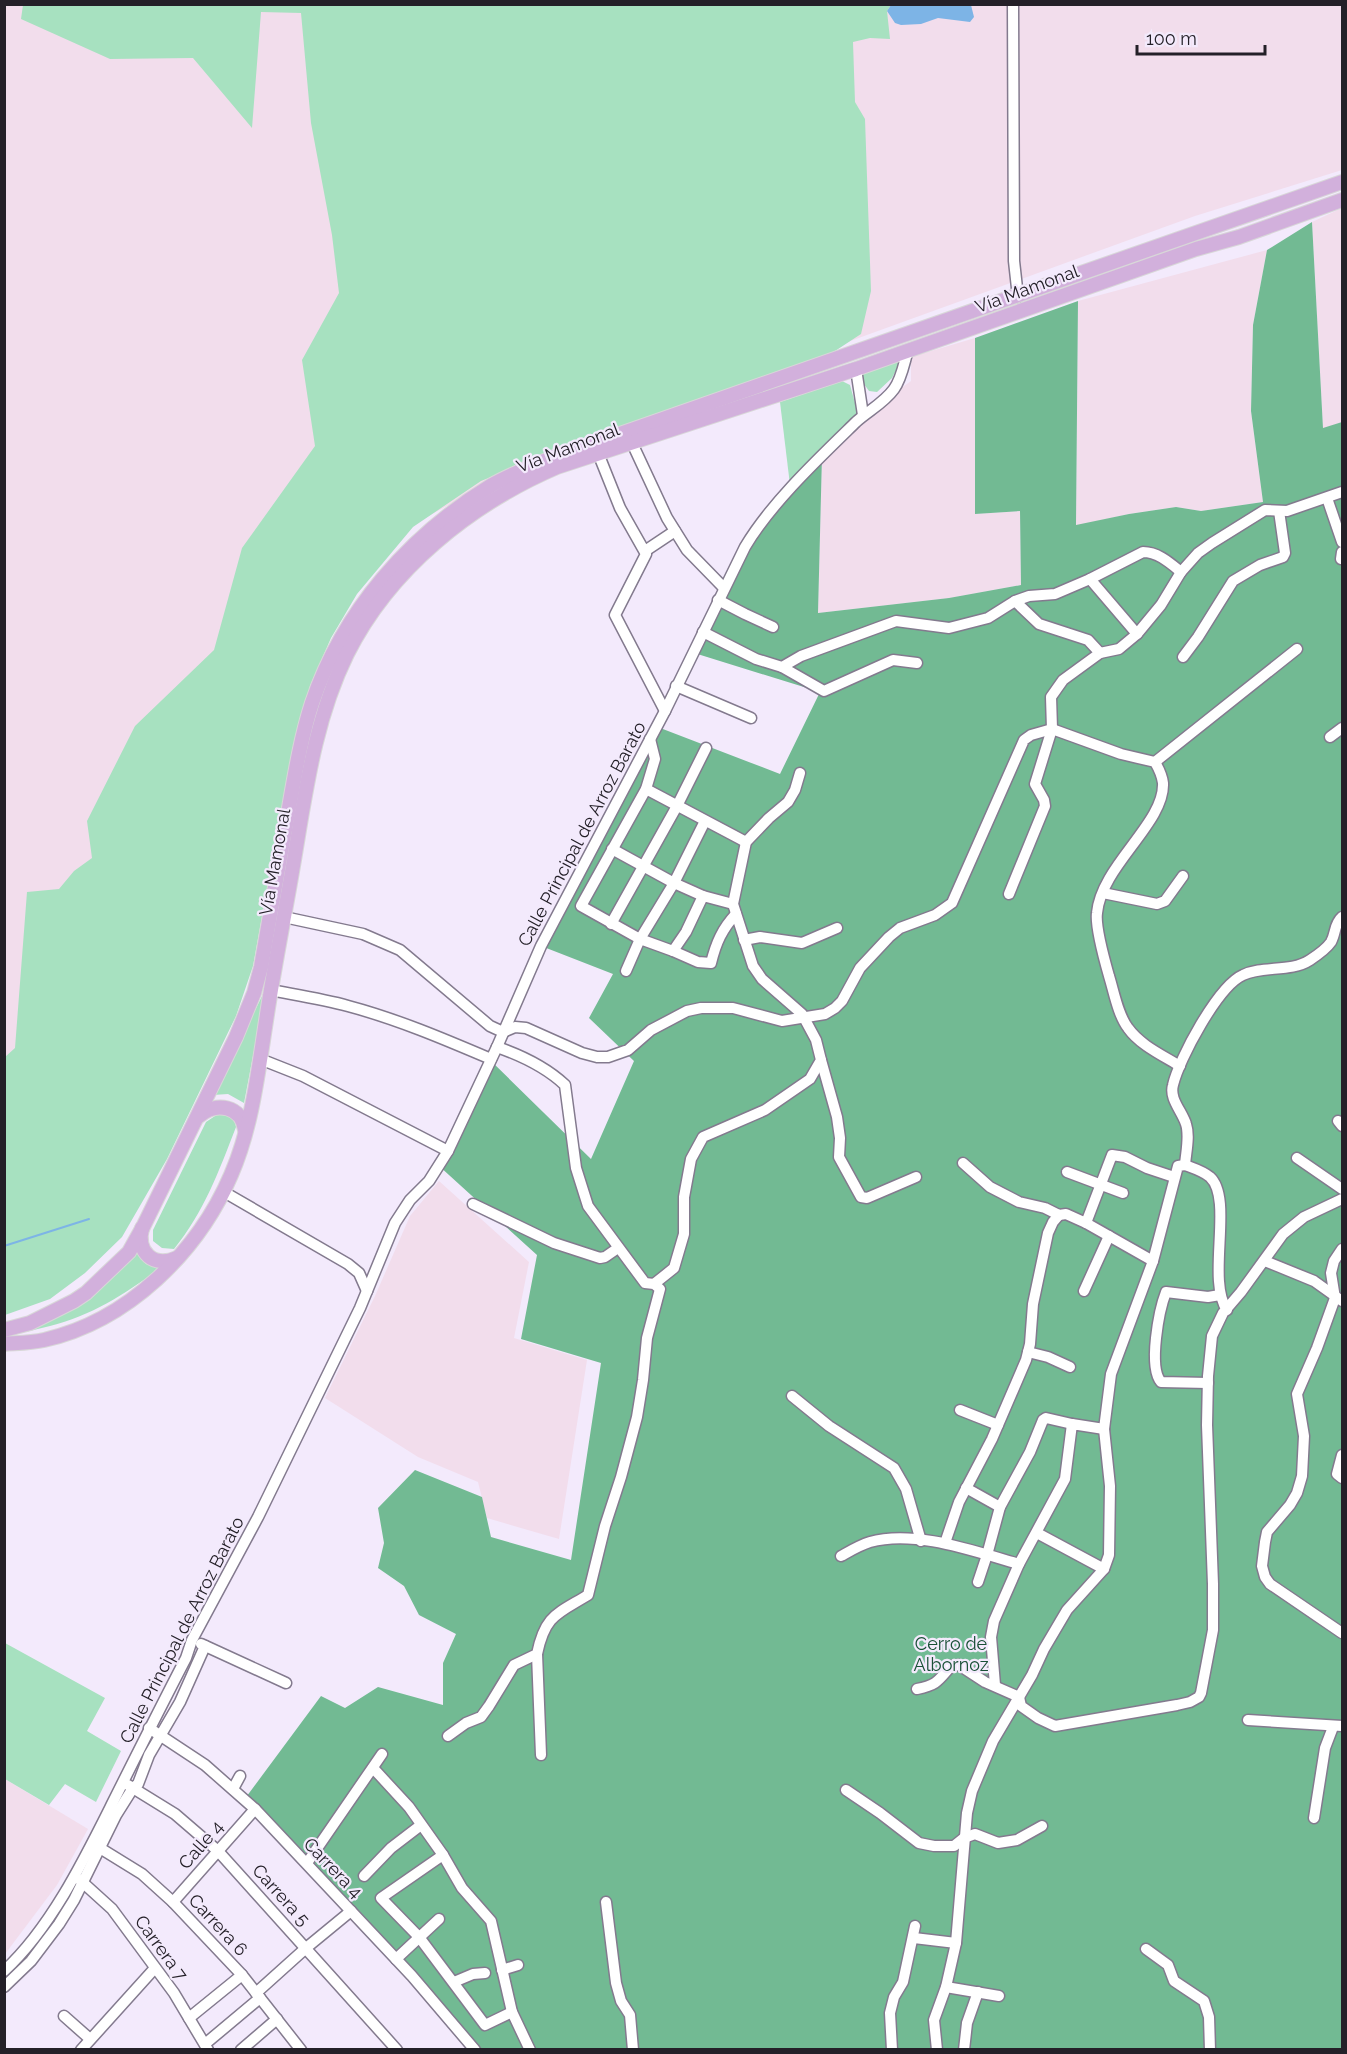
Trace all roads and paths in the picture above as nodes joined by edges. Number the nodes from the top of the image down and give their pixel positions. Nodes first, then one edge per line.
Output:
1 (1013, 4) edge
2 (1342, 182) edge
3 (1342, 200) edge
4 (1018, 297) junction
5 (908, 350) junction
6 (856, 369) junction
7 (863, 415) junction
8 (632, 442) junction
9 (598, 453) junction
10 (1342, 492) edge
11 (1327, 498) junction
12 (1279, 511) junction
13 (675, 531) junction
14 (1342, 542) edge
15 (645, 551) junction
16 (1181, 572) junction
17 (1090, 579) junction
18 (724, 588) junction
19 (718, 600) junction
20 (1015, 601) junction
21 (773, 627) dead end
22 (703, 632) junction
23 (1137, 634) junction
24 (1297, 649) dead end
25 (1100, 654) junction
26 (1183, 657) dead end
27 (917, 663) dead end
28 (782, 667) junction
29 (676, 686) junction
30 (665, 711) junction
31 (751, 718) dead end
32 (1342, 728) edge
33 (1052, 729) junction
34 (1330, 737) dead end
35 (650, 739) junction
36 (706, 748) dead end
37 (1155, 762) junction
38 (800, 773) dead end
39 (646, 789) junction
40 (677, 806) junction
41 (705, 821) junction
42 (746, 842) junction
43 (612, 849) junction
44 (644, 866) junction
45 (1183, 876) dead end
46 (674, 883) junction
47 (1103, 892) junction
48 (1009, 894) dead end
49 (703, 896) junction
50 (734, 909) junction
51 (284, 917) junction
52 (1342, 918) edge
53 (611, 924) junction
54 (837, 928) dead end
55 (640, 939) junction
56 (744, 940) junction
57 (673, 951) junction
58 (626, 971) dead end
59 (270, 990) junction
60 (805, 1019) junction
61 (503, 1032) junction
62 (497, 1047) junction
63 (260, 1059) junction
64 (491, 1059) junction
65 (821, 1060) junction
66 (1180, 1066) junction
67 (199, 1116) junction
68 (245, 1132) junction
69 (448, 1151) junction
70 (1297, 1158) dead end
71 (963, 1163) dead end
72 (1185, 1165) junction
73 (1067, 1172) dead end
74 (916, 1177) dead end
75 (1174, 1177) junction
76 (1100, 1185) junction
77 (1342, 1189) edge
78 (224, 1192) junction
79 (1123, 1193) dead end
80 (1342, 1199) edge
81 (473, 1204) dead end
82 (1059, 1215) junction
83 (1086, 1223) junction
84 (143, 1227) junction
85 (1109, 1236) junction
86 (618, 1248) junction
87 (1342, 1249) edge
88 (177, 1258) junction
89 (1153, 1261) junction
90 (1265, 1261) junction
91 (654, 1284) junction
92 (367, 1291) junction
93 (1084, 1291) dead end
94 (1220, 1295) junction
95 (1339, 1300) edge
96 (1227, 1310) junction
97 (4, 1330) edge
98 (4, 1344) edge
99 (1028, 1352) junction
100 (1070, 1368) dead end
101 (1208, 1383) junction
102 (792, 1396) dead end
103 (960, 1410) dead end
104 (1071, 1424) junction
105 (998, 1425) junction
106 (1104, 1429) junction
107 (1342, 1455) edge
108 (1342, 1478) edge
109 (966, 1488) junction
110 (1000, 1507) junction
111 (1037, 1533) junction
112 (921, 1540) junction
113 (945, 1543) junction
114 (987, 1555) junction
115 (841, 1556) dead end
116 (1019, 1564) junction
117 (1104, 1569) junction
118 (978, 1582) dead end
119 (1342, 1633) edge
120 (192, 1640) junction
121 (205, 1646) junction
122 (537, 1654) junction
123 (286, 1683) dead end
124 (995, 1685) junction
125 (917, 1689) dead end
126 (1019, 1696) junction
127 (1248, 1720) dead end
128 (1338, 1726) edge
129 (149, 1728) junction
130 (162, 1736) junction
131 (448, 1736) dead end
132 (382, 1754) dead end
133 (541, 1755) dead end
134 (373, 1768) junction
135 (240, 1776) dead end
136 (123, 1782) junction
137 (134, 1788) junction
138 (232, 1789) junction
139 (846, 1790) dead end
140 (255, 1809) junction
141 (1314, 1818) dead end
142 (421, 1825) junction
143 (1042, 1826) dead end
144 (964, 1838) junction
145 (96, 1845) junction
146 (218, 1851) junction
147 (443, 1855) junction
148 (307, 1863) junction
149 (364, 1876) dead end
150 (79, 1879) junction
151 (173, 1902) junction
152 (606, 1902) dead end
153 (351, 1911) junction
154 (439, 1919) dead end
155 (915, 1926) dead end
156 (419, 1937) junction
157 (914, 1938) junction
158 (956, 1943) junction
159 (306, 1948) junction
160 (1146, 1948) dead end
161 (396, 1959) junction
162 (518, 1965) dead end
163 (155, 1968) junction
164 (502, 1970) junction
165 (4, 1971) edge
166 (485, 1973) dead end
167 (242, 1976) junction
168 (454, 1982) junction
169 (4, 1987) edge
170 (946, 1988) junction
171 (978, 1992) junction
172 (258, 1996) junction
173 (999, 1996) dead end
174 (512, 2012) junction
175 (64, 2016) dead end
176 (189, 2018) junction
177 (277, 2019) junction
178 (90, 2039) junction
179 (207, 2047) edge
180 (81, 2049) edge
181 (241, 2049) edge
182 (301, 2049) edge
183 (397, 2049) edge
184 (475, 2049) edge
185 (530, 2049) edge
186 (633, 2049) edge
187 (892, 2049) edge
188 (937, 2049) edge
189 (963, 2049) edge
190 (1210, 2049) edge

1 - 4 street
2 - 4 main road, Vía Mamonal
3 - 5 main road, Vía Mamonal
4 - 67 main road, Vía Mamonal
5 - 6 main road, Vía Mamonal
5 - 7 street, Calle Principal de Arroz Barato
6 - 7 street
6 - 8 main road, Vía Mamonal
7 - 18 street, Calle Principal de Arroz Barato
8 - 9 main road, Vía Mamonal
8 - 13 street
9 - 15 street
9 - 51 main road, Vía Mamonal
10 - 11 street
11 - 12 street
11 - 14 street
12 - 16 street
12 - 26 street
13 - 15 street
13 - 18 street
15 - 30 street
16 - 17 street
16 - 23 street
17 - 20 street
17 - 23 street
18 - 19 street, Calle Principal de Arroz Barato
19 - 21 street
19 - 22 street, Calle Principal de Arroz Barato
20 - 25 street
20 - 28 street
22 - 28 street
22 - 29 street, Calle Principal de Arroz Barato
23 - 25 street
24 - 37 street
25 - 33 street
27 - 28 street
29 - 30 street, Calle Principal de Arroz Barato
29 - 31 street
30 - 35 street, Calle Principal de Arroz Barato
32 - 34 street
33 - 37 street
33 - 48 street
33 - 60 street
35 - 39 street
35 - 61 street, Calle Principal de Arroz Barato
36 - 40 street
37 - 47 street
38 - 42 street
39 - 40 street
39 - 43 street
40 - 41 street
40 - 44 street
41 - 42 street
41 - 46 street
42 - 50 street
43 - 44 street
43 - 53 street
44 - 46 street
44 - 53 street
45 - 47 street
46 - 49 street
46 - 55 street
47 - 66 street
49 - 50 street
49 - 57 street
50 - 56 street
50 - 57 street
51 - 59 main road, Vía Mamonal
51 - 61 street
52 - 66 street
53 - 55 street
54 - 56 street
55 - 57 street
55 - 58 street
56 - 60 street
59 - 63 main road, Vía Mamonal
59 - 64 street
60 - 61 street
60 - 65 street
61 - 62 street, Calle Principal de Arroz Barato
62 - 64 street, Calle Principal de Arroz Barato
62 - 86 street
63 - 68 main road, Vía Mamonal
63 - 69 street
64 - 69 street, Calle Principal de Arroz Barato
65 - 74 street
65 - 91 street
66 - 72 street
67 - 68 main road
67 - 84 main road, Vía Mamonal
68 - 78 main road, Vía Mamonal
69 - 92 street, Calle Principal de Arroz Barato
70 - 77 street
71 - 82 street
72 - 75 street
72 - 94 street
73 - 76 street
75 - 76 street
75 - 89 street
76 - 79 street
76 - 83 street
78 - 88 main road, Vía Mamonal
78 - 92 street
80 - 90 street
81 - 86 street
82 - 83 street
82 - 99 street
83 - 85 street
84 - 88 main road
84 - 97 main road, Vía Mamonal
85 - 89 street
85 - 93 street
86 - 91 street
87 - 95 street
88 - 98 main road, Vía Mamonal
89 - 106 street
90 - 95 street
90 - 96 street
91 - 122 street
92 - 120 street, Calle Principal de Arroz Barato
94 - 96 street
94 - 101 street
95 - 119 street
96 - 101 street
99 - 100 street
99 - 105 street
101 - 126 street
102 - 112 street
103 - 105 street
104 - 106 street
104 - 110 street
104 - 111 street
105 - 109 street
106 - 117 street
107 - 108 street
109 - 110 street
109 - 113 street
110 - 114 street
111 - 116 street
111 - 117 street
112 - 113 street
112 - 115 street
113 - 114 street
114 - 116 street
114 - 118 street
116 - 124 street
117 - 126 street
120 - 121 street
120 - 129 street, Calle Principal de Arroz Barato
121 - 123 street
121 - 130 street
122 - 131 street
122 - 133 street
124 - 125 street
124 - 126 street
126 - 144 street
127 - 128 street
128 - 141 street
129 - 130 street, Carrera 4
129 - 136 street, Calle Principal de Arroz Barato
130 - 137 street
130 - 138 street, Carrera 4
132 - 134 street
134 - 142 street
134 - 148 street
135 - 138 street
136 - 137 street, Carrera 5
136 - 145 street, Calle Principal de Arroz Barato
137 - 145 street
137 - 146 street, Carrera 5
138 - 140 street, Carrera 4
139 - 144 street
140 - 146 street, Calle 4
140 - 148 street, Carrera 4
142 - 147 street
142 - 149 street
143 - 144 street
144 - 158 street
145 - 150 street, Calle Principal de Arroz Barato
145 - 151 street, Carrera 6
146 - 151 street, Calle 4
146 - 159 street, Carrera 5
147 - 156 street
147 - 164 street
148 - 153 street, Carrera 4
150 - 163 street, Carrera 7
150 - 165 street, Calle Principal de Arroz Barato
150 - 169 street
151 - 167 street, Carrera 6
152 - 186 street
153 - 159 street
153 - 161 street, Carrera 4
154 - 156 street
155 - 157 street
156 - 161 street
156 - 168 street
157 - 158 street
157 - 187 street
158 - 170 street
159 - 172 street
159 - 183 street, Carrera 5
160 - 190 street
161 - 184 street, Carrera 4
162 - 164 street
163 - 176 street, Carrera 7
163 - 178 street
164 - 174 street
166 - 168 street
167 - 172 street, Carrera 6
167 - 176 street
168 - 174 street
170 - 171 street
170 - 188 street
171 - 173 street
171 - 189 street
172 - 177 street, Carrera 6
172 - 179 street
174 - 185 street
175 - 178 street
176 - 179 street, Carrera 7
177 - 181 street
177 - 182 street, Carrera 6
178 - 180 street

